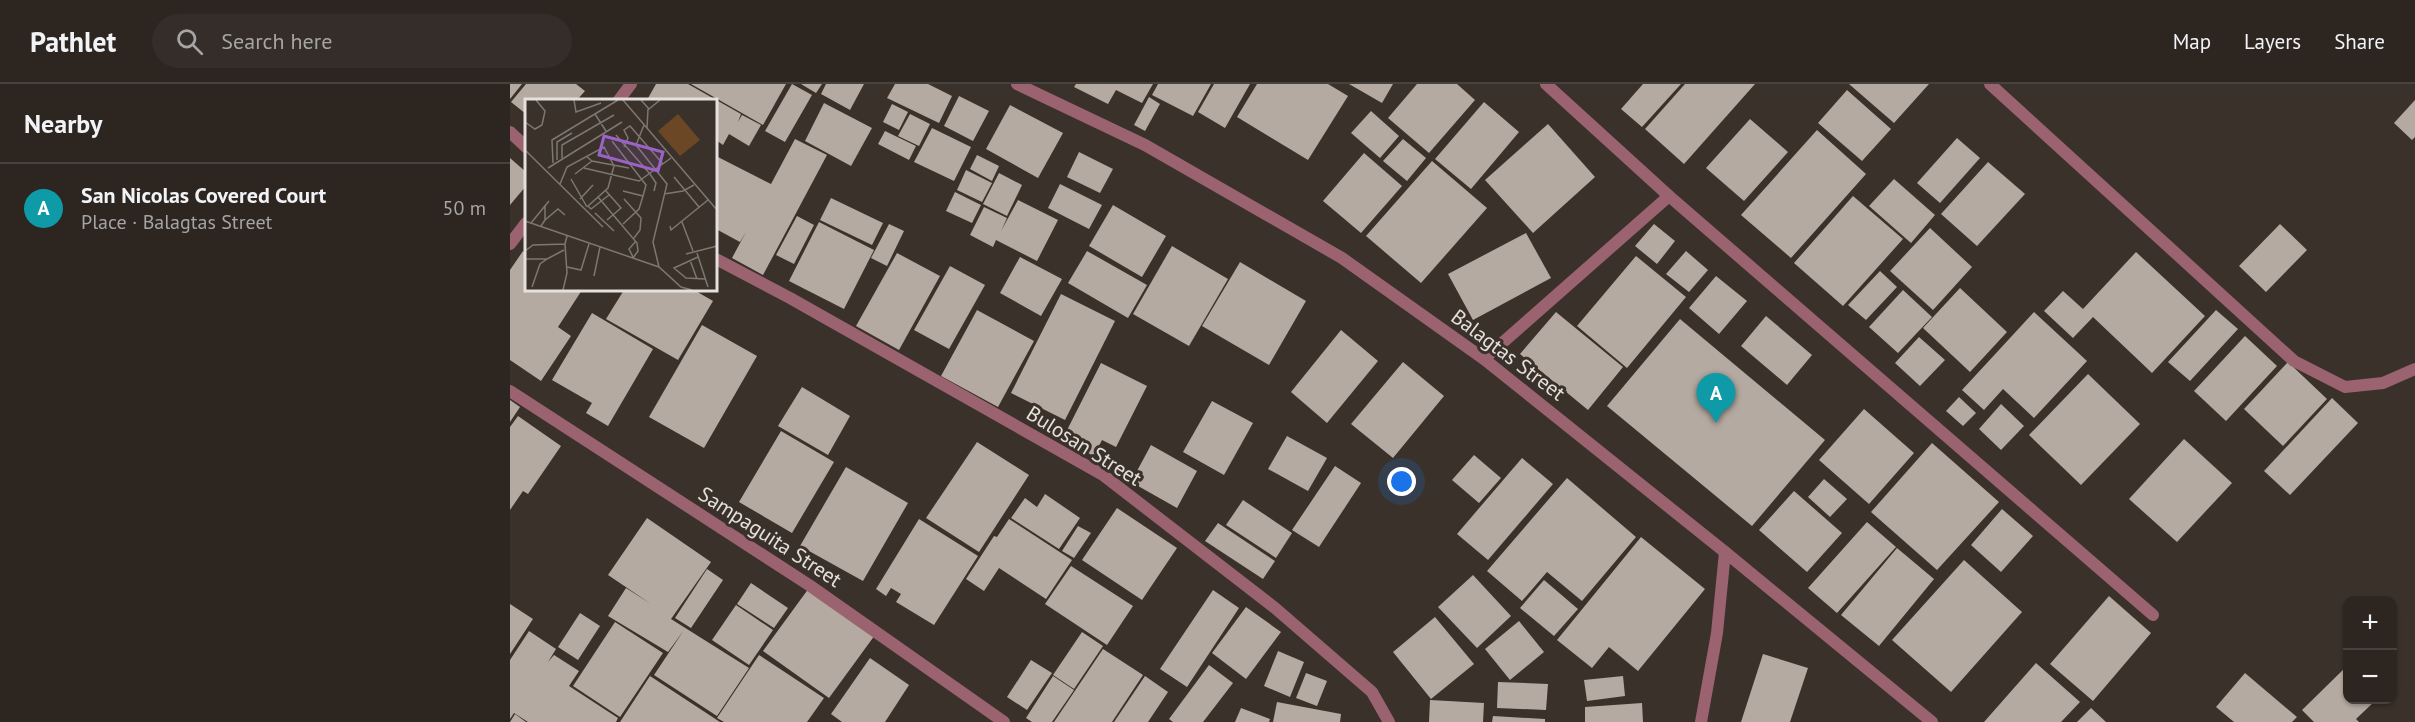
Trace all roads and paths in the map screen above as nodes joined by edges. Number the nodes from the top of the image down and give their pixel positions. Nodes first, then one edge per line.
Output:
1 (631, 84) edge
2 (1017, 84) edge
3 (1546, 84) edge
4 (1990, 84) edge
5 (620, 99) edge
6 (510, 132) edge
7 (525, 146) edge
8 (1669, 196) junction
9 (525, 224) edge
10 (510, 244) edge
11 (717, 260) edge
12 (1484, 359) junction
13 (2415, 369) edge
14 (510, 392) edge
15 (1725, 552) junction
16 (2153, 615) dead end
17 (1004, 722) edge
18 (1389, 722) edge
19 (1701, 722) edge
20 (1932, 722) edge

1 - 5 street
2 - 12 street, Balagtas Street
3 - 8 street
4 - 13 street
6 - 7 street
8 - 12 street
8 - 16 street
9 - 10 street
11 - 18 street, Bulosan Street
12 - 15 street, Balagtas Street
14 - 17 street, Sampaguita Street
15 - 19 street
15 - 20 street, Balagtas Street

